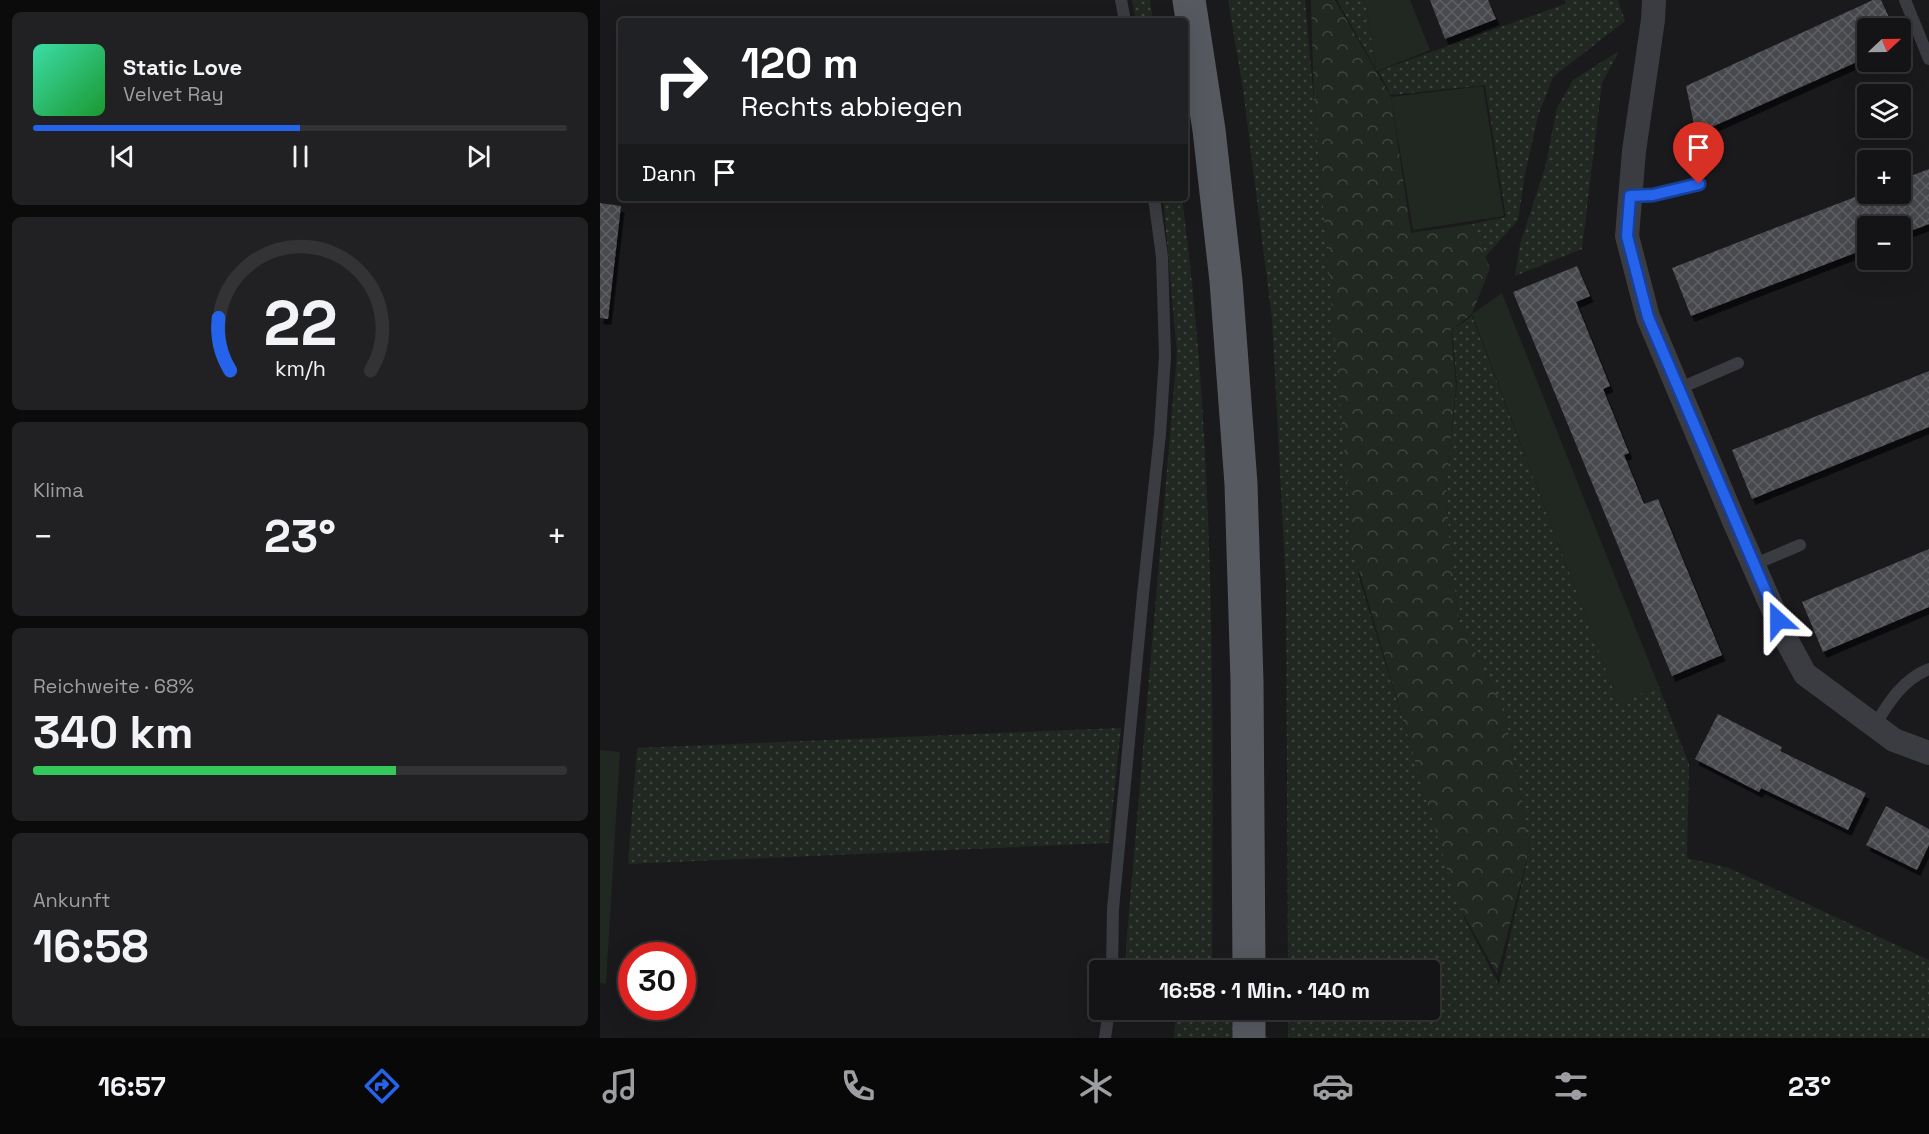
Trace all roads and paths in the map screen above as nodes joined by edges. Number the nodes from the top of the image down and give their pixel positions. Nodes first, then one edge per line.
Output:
1 (1120, 0) edge
2 (1189, 0) edge
3 (1654, 0) edge
4 (1905, 0) edge
5 (1124, 18) edge
6 (1929, 59) edge
7 (1699, 184) dead end
8 (1630, 196) junction
9 (1154, 201) edge
10 (1738, 363) dead end
11 (1678, 389) junction
12 (1800, 545) dead end
13 (1753, 564) junction
14 (1929, 669) edge
15 (1875, 725) junction
16 (1929, 753) edge
17 (1112, 960) edge
18 (1249, 960) edge
19 (1108, 1020) edge
20 (1249, 1020) edge
21 (1105, 1038) edge
22 (1249, 1038) edge

1 - 5 lane
2 - 18 main road
3 - 8 street
4 - 6 lane
7 - 8 lane
8 - 11 street
9 - 17 lane
10 - 11 lane
11 - 13 street
12 - 13 lane
13 - 15 street
14 - 15 lane
15 - 16 street
19 - 21 lane
20 - 22 main road

